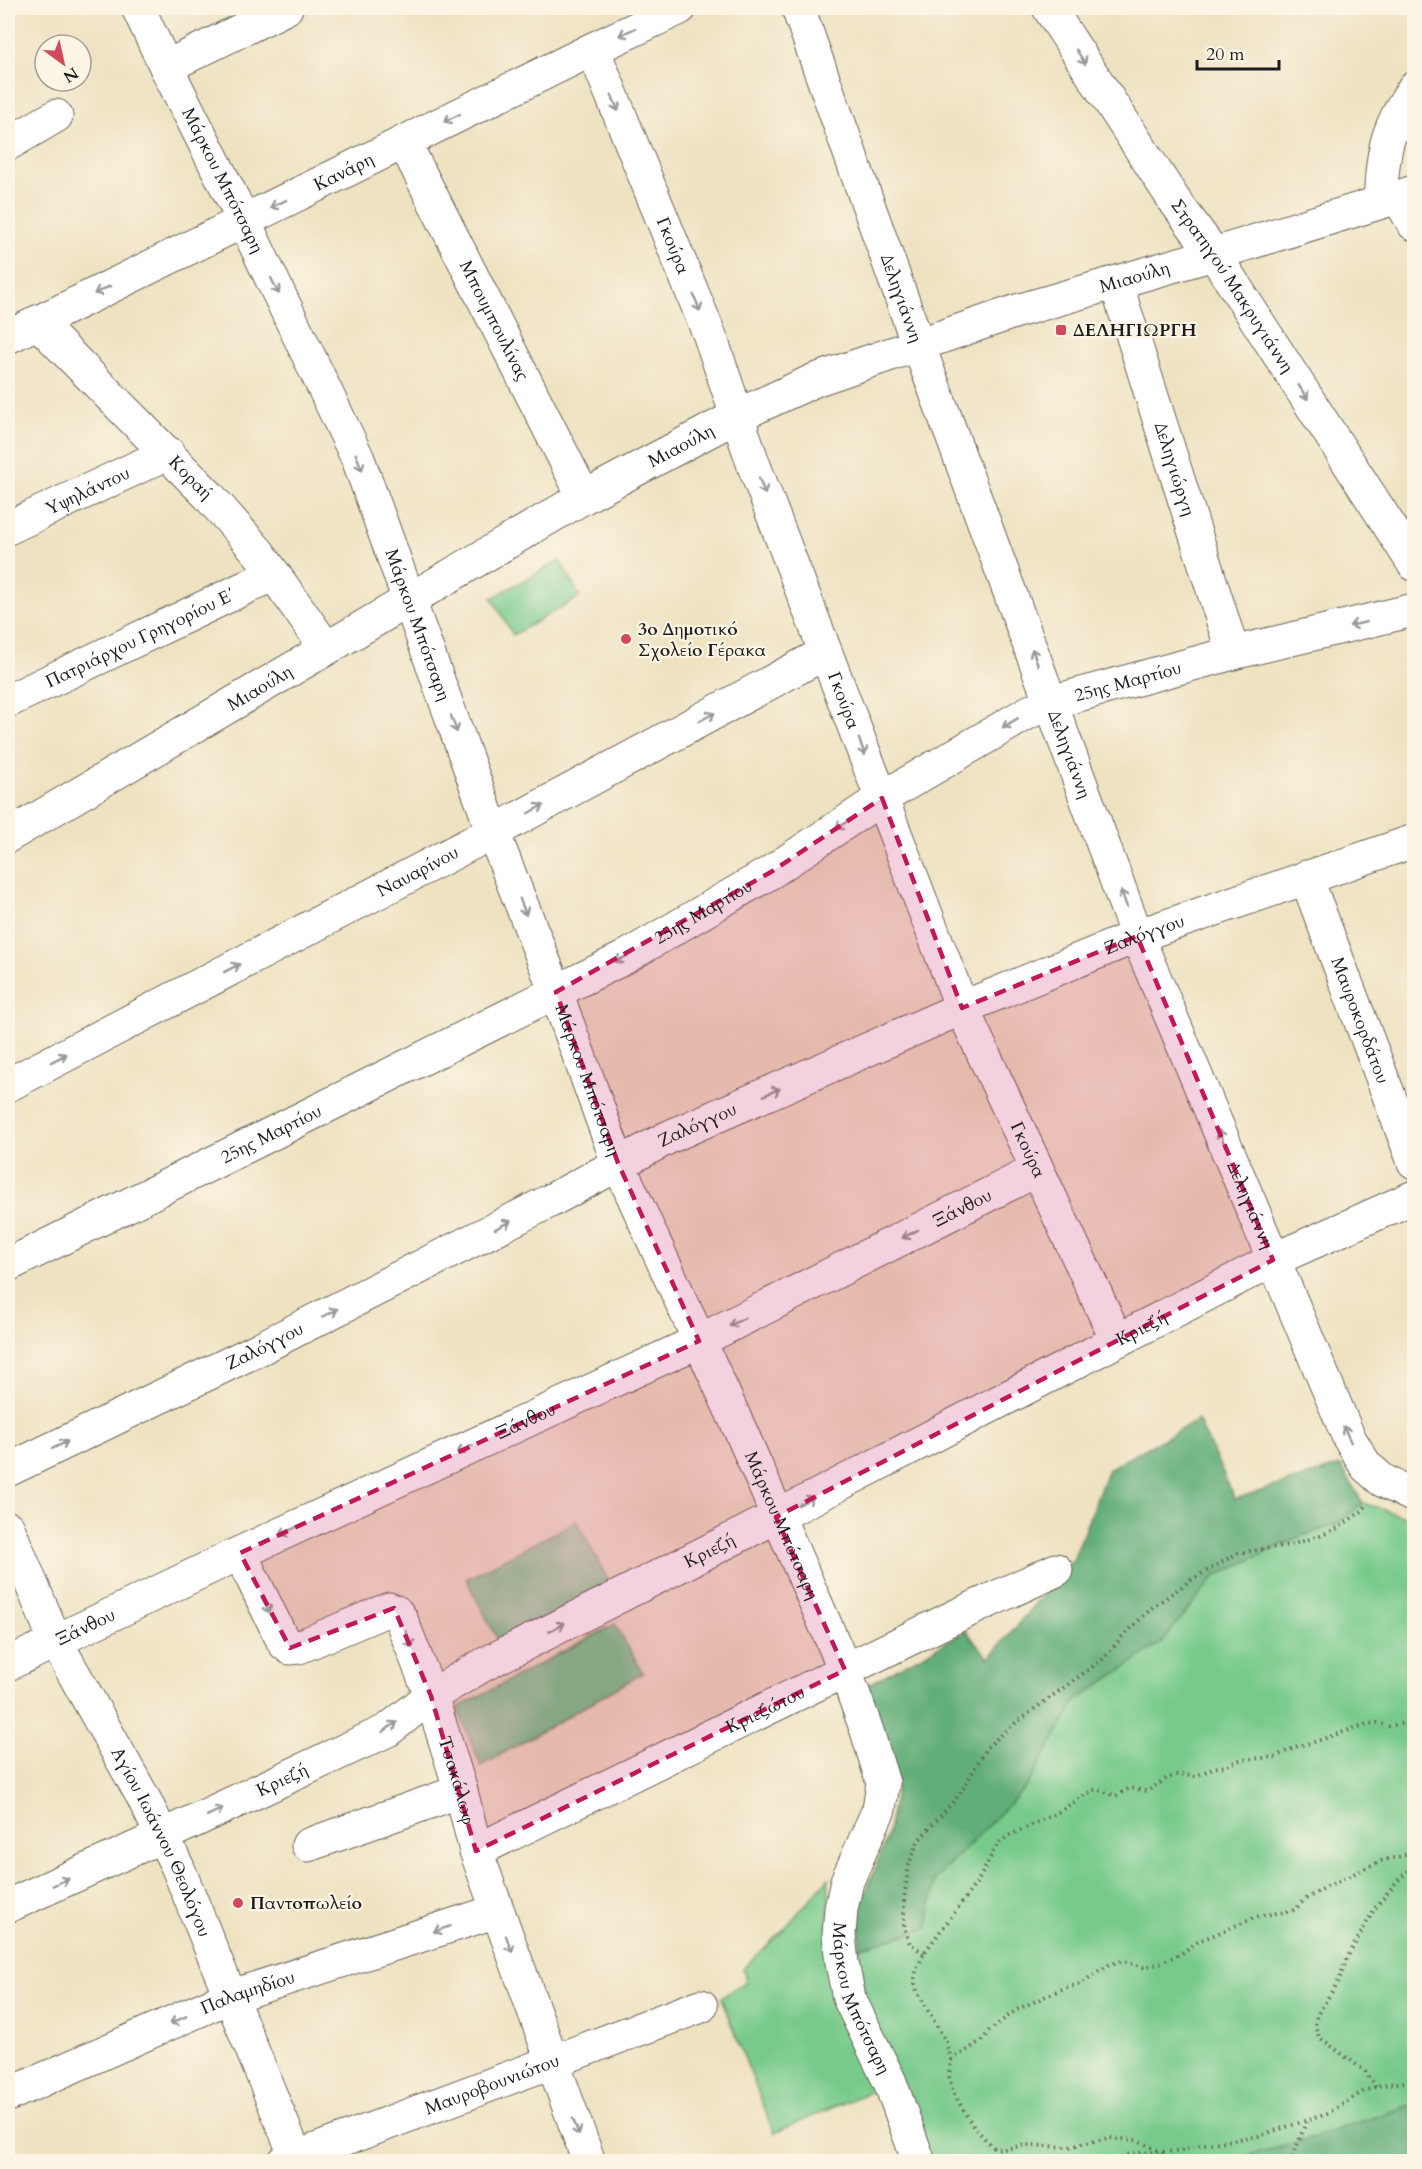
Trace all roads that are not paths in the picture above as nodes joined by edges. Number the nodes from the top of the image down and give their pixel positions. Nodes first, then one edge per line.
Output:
1 (138, 8) edge
2 (286, 8) edge
3 (798, 8) edge
4 (1049, 8) edge
5 (671, 9) edge
6 (593, 49) junction
7 (166, 67) junction
8 (1414, 88) edge
9 (56, 116) dead end
10 (404, 142) junction
11 (8, 144) edge
12 (1402, 204) edge
13 (244, 221) junction
14 (1214, 254) junction
15 (1116, 283) junction
16 (37, 322) junction
17 (8, 337) edge
18 (918, 344) junction
19 (739, 415) junction
20 (168, 453) junction
21 (584, 497) junction
22 (8, 528) edge
23 (1414, 564) edge
24 (274, 574) junction
25 (408, 599) junction
26 (1414, 610) edge
27 (326, 648) junction
28 (825, 653) junction
29 (1233, 653) junction
30 (8, 701) edge
31 (1052, 702) junction
32 (882, 798) junction
33 (493, 832) junction
34 (8, 836) edge
35 (1414, 841) edge
36 (1306, 877) junction
37 (1137, 936) junction
38 (556, 992) junction
39 (962, 1008) junction
40 (8, 1084) edge
41 (1414, 1162) edge
42 (618, 1163) junction
43 (1038, 1170) junction
44 (1414, 1197) edge
45 (1274, 1260) junction
46 (8, 1265) edge
47 (1117, 1340) junction
48 (699, 1341) junction
49 (1414, 1469) edge
50 (8, 1470) edge
51 (1382, 1480) junction
52 (1414, 1496) edge
53 (776, 1517) junction
54 (8, 1528) edge
55 (240, 1553) junction
56 (1056, 1570) dead end
57 (55, 1640) junction
58 (8, 1664) edge
59 (845, 1670) junction
60 (431, 1696) junction
61 (461, 1791) junction
62 (162, 1836) junction
63 (308, 1845) dead end
64 (476, 1851) junction
65 (8, 1906) edge
66 (497, 1911) junction
67 (229, 1997) junction
68 (701, 2006) dead end
69 (551, 2061) junction
70 (8, 2096) edge
71 (293, 2160) edge
72 (589, 2162) edge
73 (919, 2162) edge

1 - 7 street, Μάρκου Μπότσαρη
2 - 7 street
3 - 18 street, Δεληγιάννη
4 -> 14 street, Στρατηγού Μακρυγιάννη
5 -> 6 street, Κανάρη
6 -> 10 street, Κανάρη
6 -> 19 street, Γκούρα
7 - 13 street, Μάρκου Μπότσαρη
8 - 12 street
9 - 11 street
10 -> 13 street, Κανάρη
10 - 21 street, Μπουμπουλίνας
12 - 14 street, Μιαούλη
13 -> 16 street, Κανάρη
13 -> 25 street, Μάρκου Μπότσαρη
14 - 15 street, Μιαούλη
14 -> 23 street, Στρατηγού Μακρυγιάννη
15 - 18 street, Μιαούλη
15 - 29 street, Δεληγιώργη
16 - 17 street, Κανάρη
16 - 20 street, Κοραή
18 - 19 street, Μιαούλη
31 -> 18 street, Δεληγιάννη
19 - 21 street, Μιαούλη
19 -> 28 street, Γκούρα
20 - 22 street, Υψηλάντου
20 - 24 street, Κοραή
21 - 25 street, Μιαούλη
24 - 27 street, Κοραή
24 - 30 street, Πατριάρχου Γρηγορίου Ε΄
25 - 27 street, Μιαούλη
25 -> 33 street, Μάρκου Μπότσαρη
26 -> 29 street, 25ης Μαρτίου
27 - 34 street, Μιαούλη
28 -> 32 street, Γκούρα
33 -> 28 street, Ναυαρίνου
29 - 31 street, 25ης Μαρτίου
31 -> 32 street, 25ης Μαρτίου
37 -> 31 street, Δεληγιάννη
32 -> 38 street, 25ης Μαρτίου
32 - 39 street, Γκούρα
33 -> 38 street, Μάρκου Μπότσαρη
40 -> 33 street, Ναυαρίνου
35 - 36 street, Ζαλόγγου
36 - 37 street, Ζαλόγγου
36 - 41 street, Μαυροκορδάτου
37 - 39 street, Ζαλόγγου
45 -> 37 street, Δεληγιάννη
38 - 42 street, Μάρκου Μπότσαρη
38 - 46 street, 25ης Μαρτίου
42 -> 39 street, Ζαλόγγου
39 - 43 street, Γκούρα
42 - 48 street, Μάρκου Μπότσαρη
50 -> 42 street, Ζαλόγγου
43 - 47 street, Γκούρα
43 -> 48 street, Ξάνθου
44 - 45 street, Κριεζή
45 - 47 street, Κριεζή
51 -> 45 street, Δεληγιάννη
53 -> 47 street, Κριεζή
48 - 53 street, Μάρκου Μπότσαρη
48 -> 55 street, Ξάνθου
49 - 51 street
51 - 52 street, Δεληγιάννη
53 - 59 street, Μάρκου Μπότσαρη
60 -> 53 street, Κριεζή
54 - 57 street, Αγίου Ιωάννου Θεολόγου
55 - 57 street, Ξάνθου
55 -> 60 street, Τσακάλωφ
56 - 59 street, Κριεζώτου
57 - 58 street, Ξάνθου
57 - 62 street, Αγίου Ιωάννου Θεολόγου
59 - 64 street, Κριεζώτου
59 - 73 street, Μάρκου Μπότσαρη
60 - 61 street, Τσακάλωφ
62 -> 60 street, Κριεζή
61 - 63 street
61 - 64 street, Τσακάλωφ
65 -> 62 street, Κριεζή
62 - 67 street, Αγίου Ιωάννου Θεολόγου
64 - 66 street, Τσακάλωφ
66 -> 67 street, Παλαμηδίου
66 -> 69 street, Τσακάλωφ
67 -> 70 street, Παλαμηδίου
67 - 71 street, Αγίου Ιωάννου Θεολόγου
68 - 69 street, Μαυροβουνιώτου
69 - 71 street, Μαυροβουνιώτου
69 -> 72 street, Τσακάλωφ

